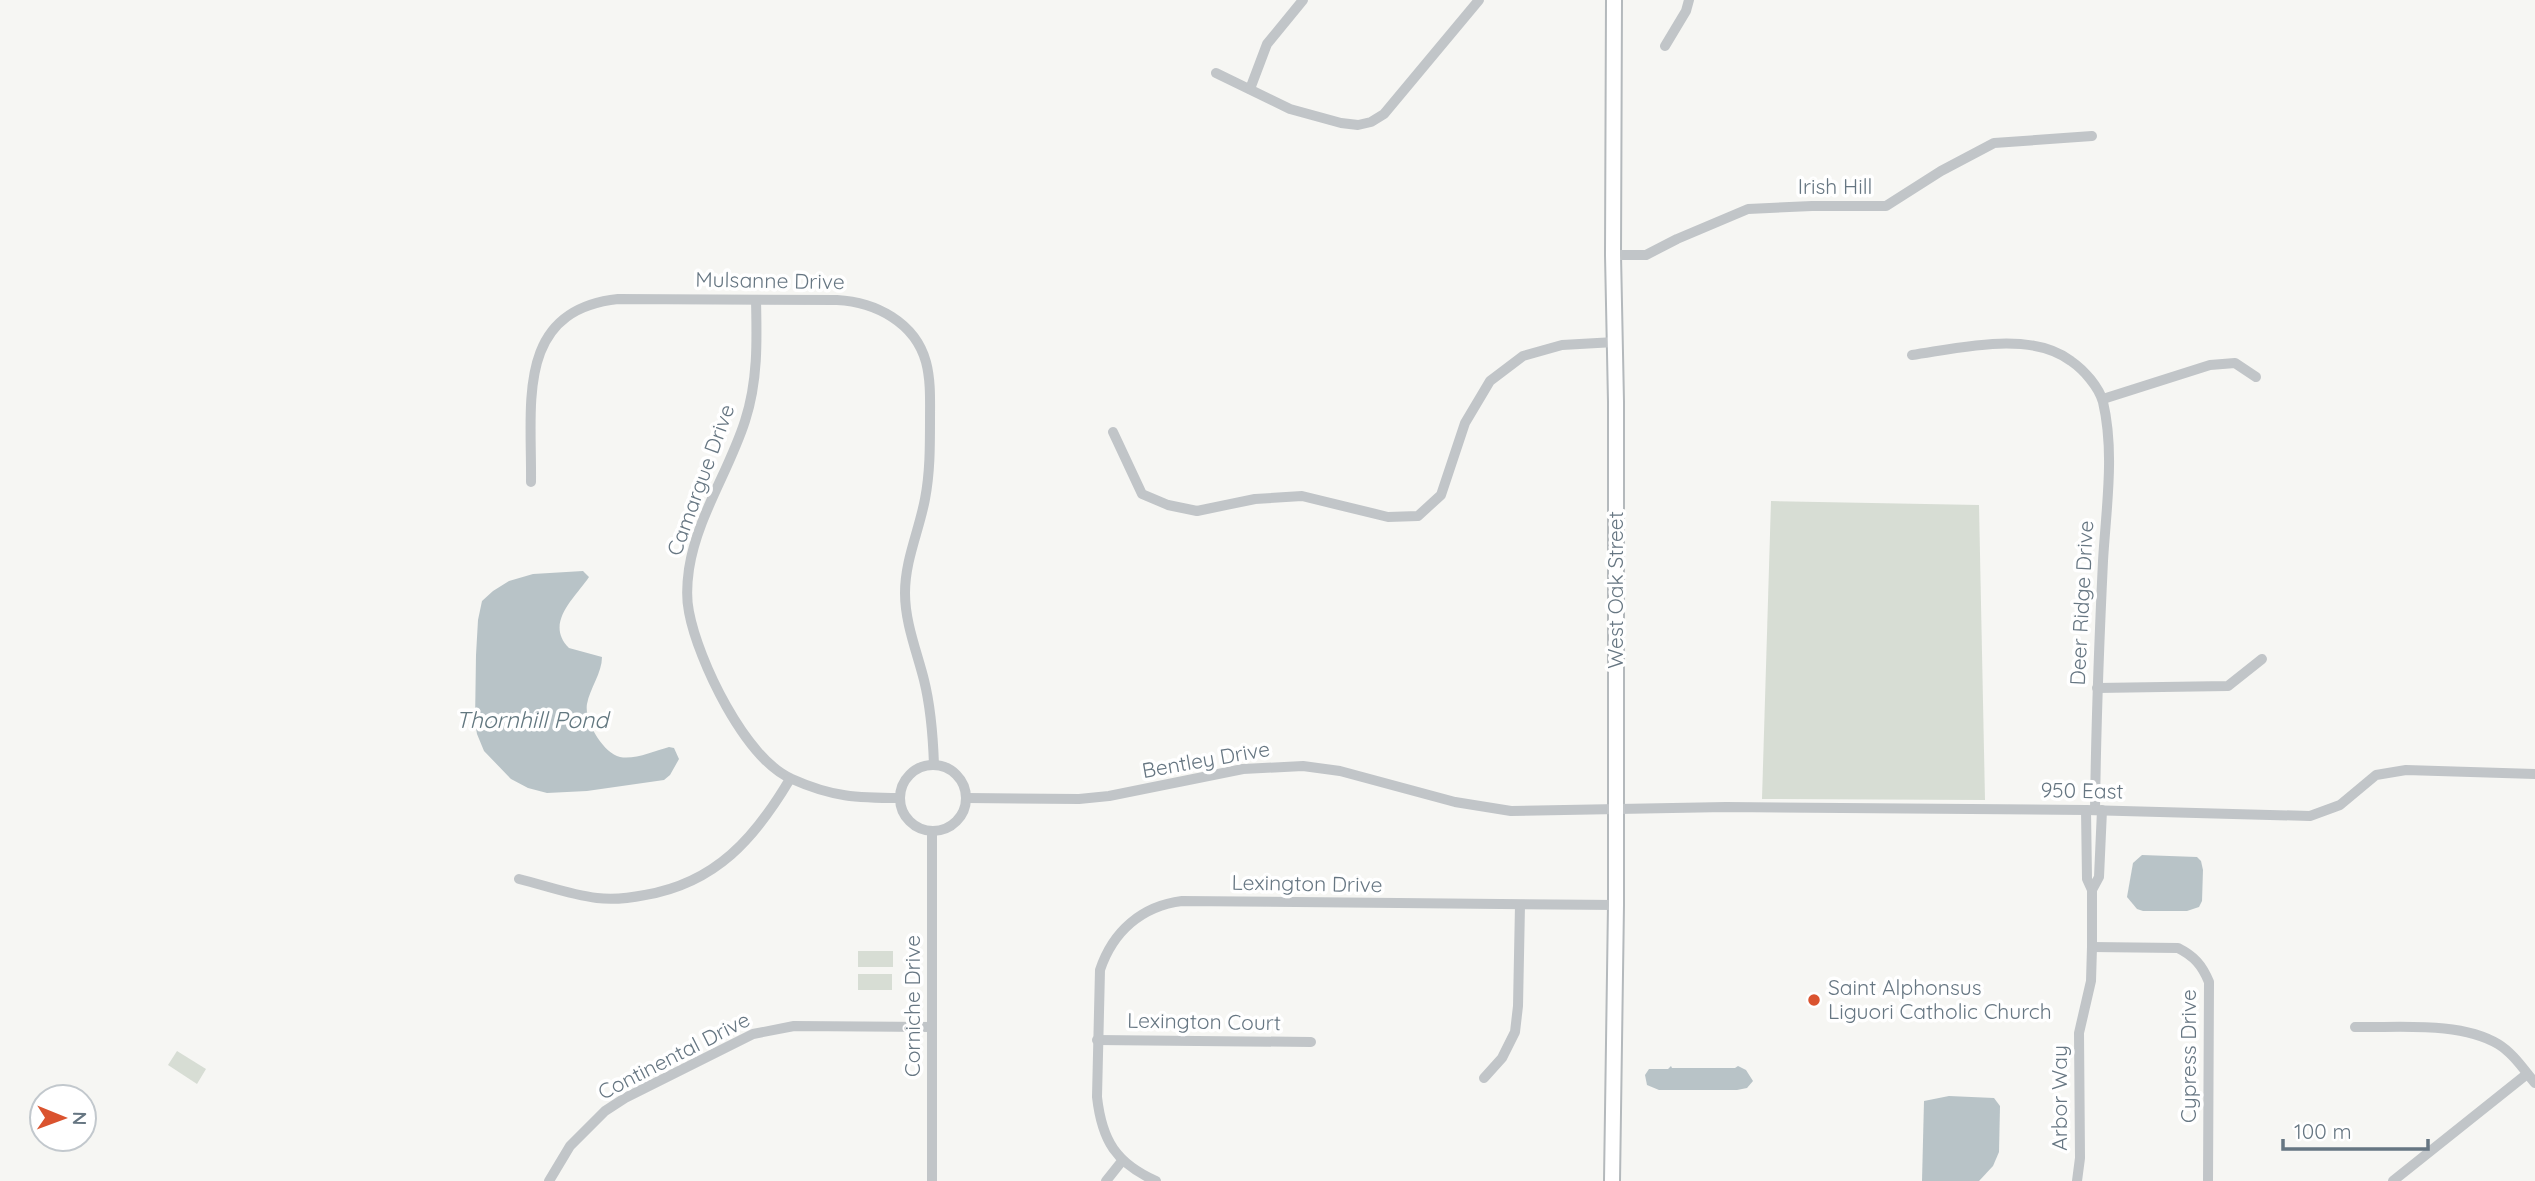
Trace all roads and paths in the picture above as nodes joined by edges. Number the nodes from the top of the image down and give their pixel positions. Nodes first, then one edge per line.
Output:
1 (1303, 0) edge
2 (1479, 0) edge
3 (1614, 0) edge
4 (1689, 0) edge
5 (1665, 46) dead end
6 (1216, 73) dead end
7 (1250, 89) junction
8 (2092, 136) dead end
9 (1613, 255) junction
10 (757, 300) junction
11 (1615, 342) junction
12 (1912, 355) dead end
13 (2256, 377) dead end
14 (2103, 399) junction
15 (1113, 432) dead end
16 (531, 481) dead end
17 (2262, 659) dead end
18 (2097, 688) junction
19 (934, 765) junction
20 (2535, 774) edge
21 (790, 779) junction
22 (900, 798) junction
23 (967, 798) junction
24 (1615, 808) junction
25 (2094, 810) junction
26 (932, 832) junction
27 (519, 879) dead end
28 (1520, 905) junction
29 (1616, 905) junction
30 (2092, 947) junction
31 (932, 1027) junction
32 (2355, 1027) dead end
33 (1097, 1040) junction
34 (1311, 1042) dead end
35 (2527, 1074) junction
36 (1484, 1078) dead end
37 (2535, 1083) edge
38 (1122, 1161) junction
39 (549, 1181) edge
40 (932, 1181) edge
41 (1106, 1181) edge
42 (1156, 1181) edge
43 (1612, 1181) edge
44 (2077, 1181) edge
45 (2208, 1181) edge
46 (2393, 1181) edge

1 - 7 street
2 - 7 street
3 - 9 main road, West Oak Street
4 - 5 street
6 - 7 street
8 - 9 street, Irish Hill
9 - 11 main road, West Oak Street
10 - 16 street, Mulsanne Drive
10 - 19 street, Mulsanne Drive
10 - 21 street, Camargue Drive
11 - 15 street
11 - 24 main road, West Oak Street
12 - 14 street
13 - 14 street
14 - 18 street, Deer Ridge Drive
17 - 18 street
18 - 25 street, Deer Ridge Drive
19 - 22 street
19 - 23 street
20 - 25 street, 950 East
21 - 22 street, Camargue Drive
21 - 27 street
22 - 26 street
23 - 24 street, Bentley Drive
23 - 26 street
24 - 25 street, 950 East
24 - 29 main road, West Oak Street
25 - 30 street, Arbor Way
26 - 31 street, Corniche Drive
28 - 29 street, Lexington Drive
28 - 33 street, Lexington Drive
28 - 36 street
29 - 43 main road, West Oak Street
30 - 44 street, Arbor Way
30 - 45 street, Cypress Drive
31 - 39 street, Continental Drive
31 - 40 street, Corniche Drive
32 - 35 street
33 - 34 street, Lexington Court
33 - 38 street, Lexington Drive
35 - 37 street
35 - 46 street
38 - 41 street
38 - 42 street

